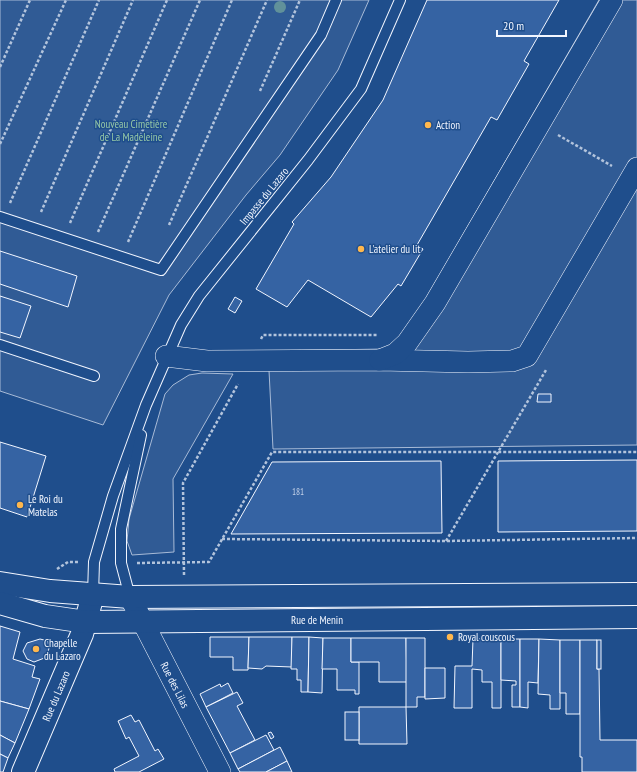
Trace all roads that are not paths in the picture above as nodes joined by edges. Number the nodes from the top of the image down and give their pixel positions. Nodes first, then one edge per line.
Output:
1 (336, 0) edge
2 (400, 0) edge
3 (612, 0) edge
4 (634, 172) edge
5 (2, 218) edge
6 (0, 345) edge
7 (166, 356) junction
8 (380, 360) junction
9 (94, 376) dead end
10 (146, 405) junction
11 (0, 583) edge
12 (631, 594) edge
13 (92, 595) junction
14 (130, 597) junction
15 (0, 603) edge
16 (631, 616) edge
17 (142, 621) junction
18 (86, 622) junction
19 (23, 772) edge
20 (220, 772) edge

1 - 5 lane
2 - 7 lane, Impasse du Lazaro
3 - 8 street
4 - 8 street
6 - 9 lane
7 - 8 street
7 - 10 lane, Impasse du Lazaro
10 - 13 lane
10 - 14 lane
11 - 13 main road
12 - 14 main road
12 - 16 main road
13 - 14 main road
13 - 18 main road, Rue du Lazaro
14 - 17 street, Rue des Lilas
15 - 18 main road, Rue de Menin
16 - 17 main road, Rue de Menin
17 - 18 main road, Rue de Menin
17 - 20 street, Rue des Lilas
18 - 19 main road, Rue du Lazaro

